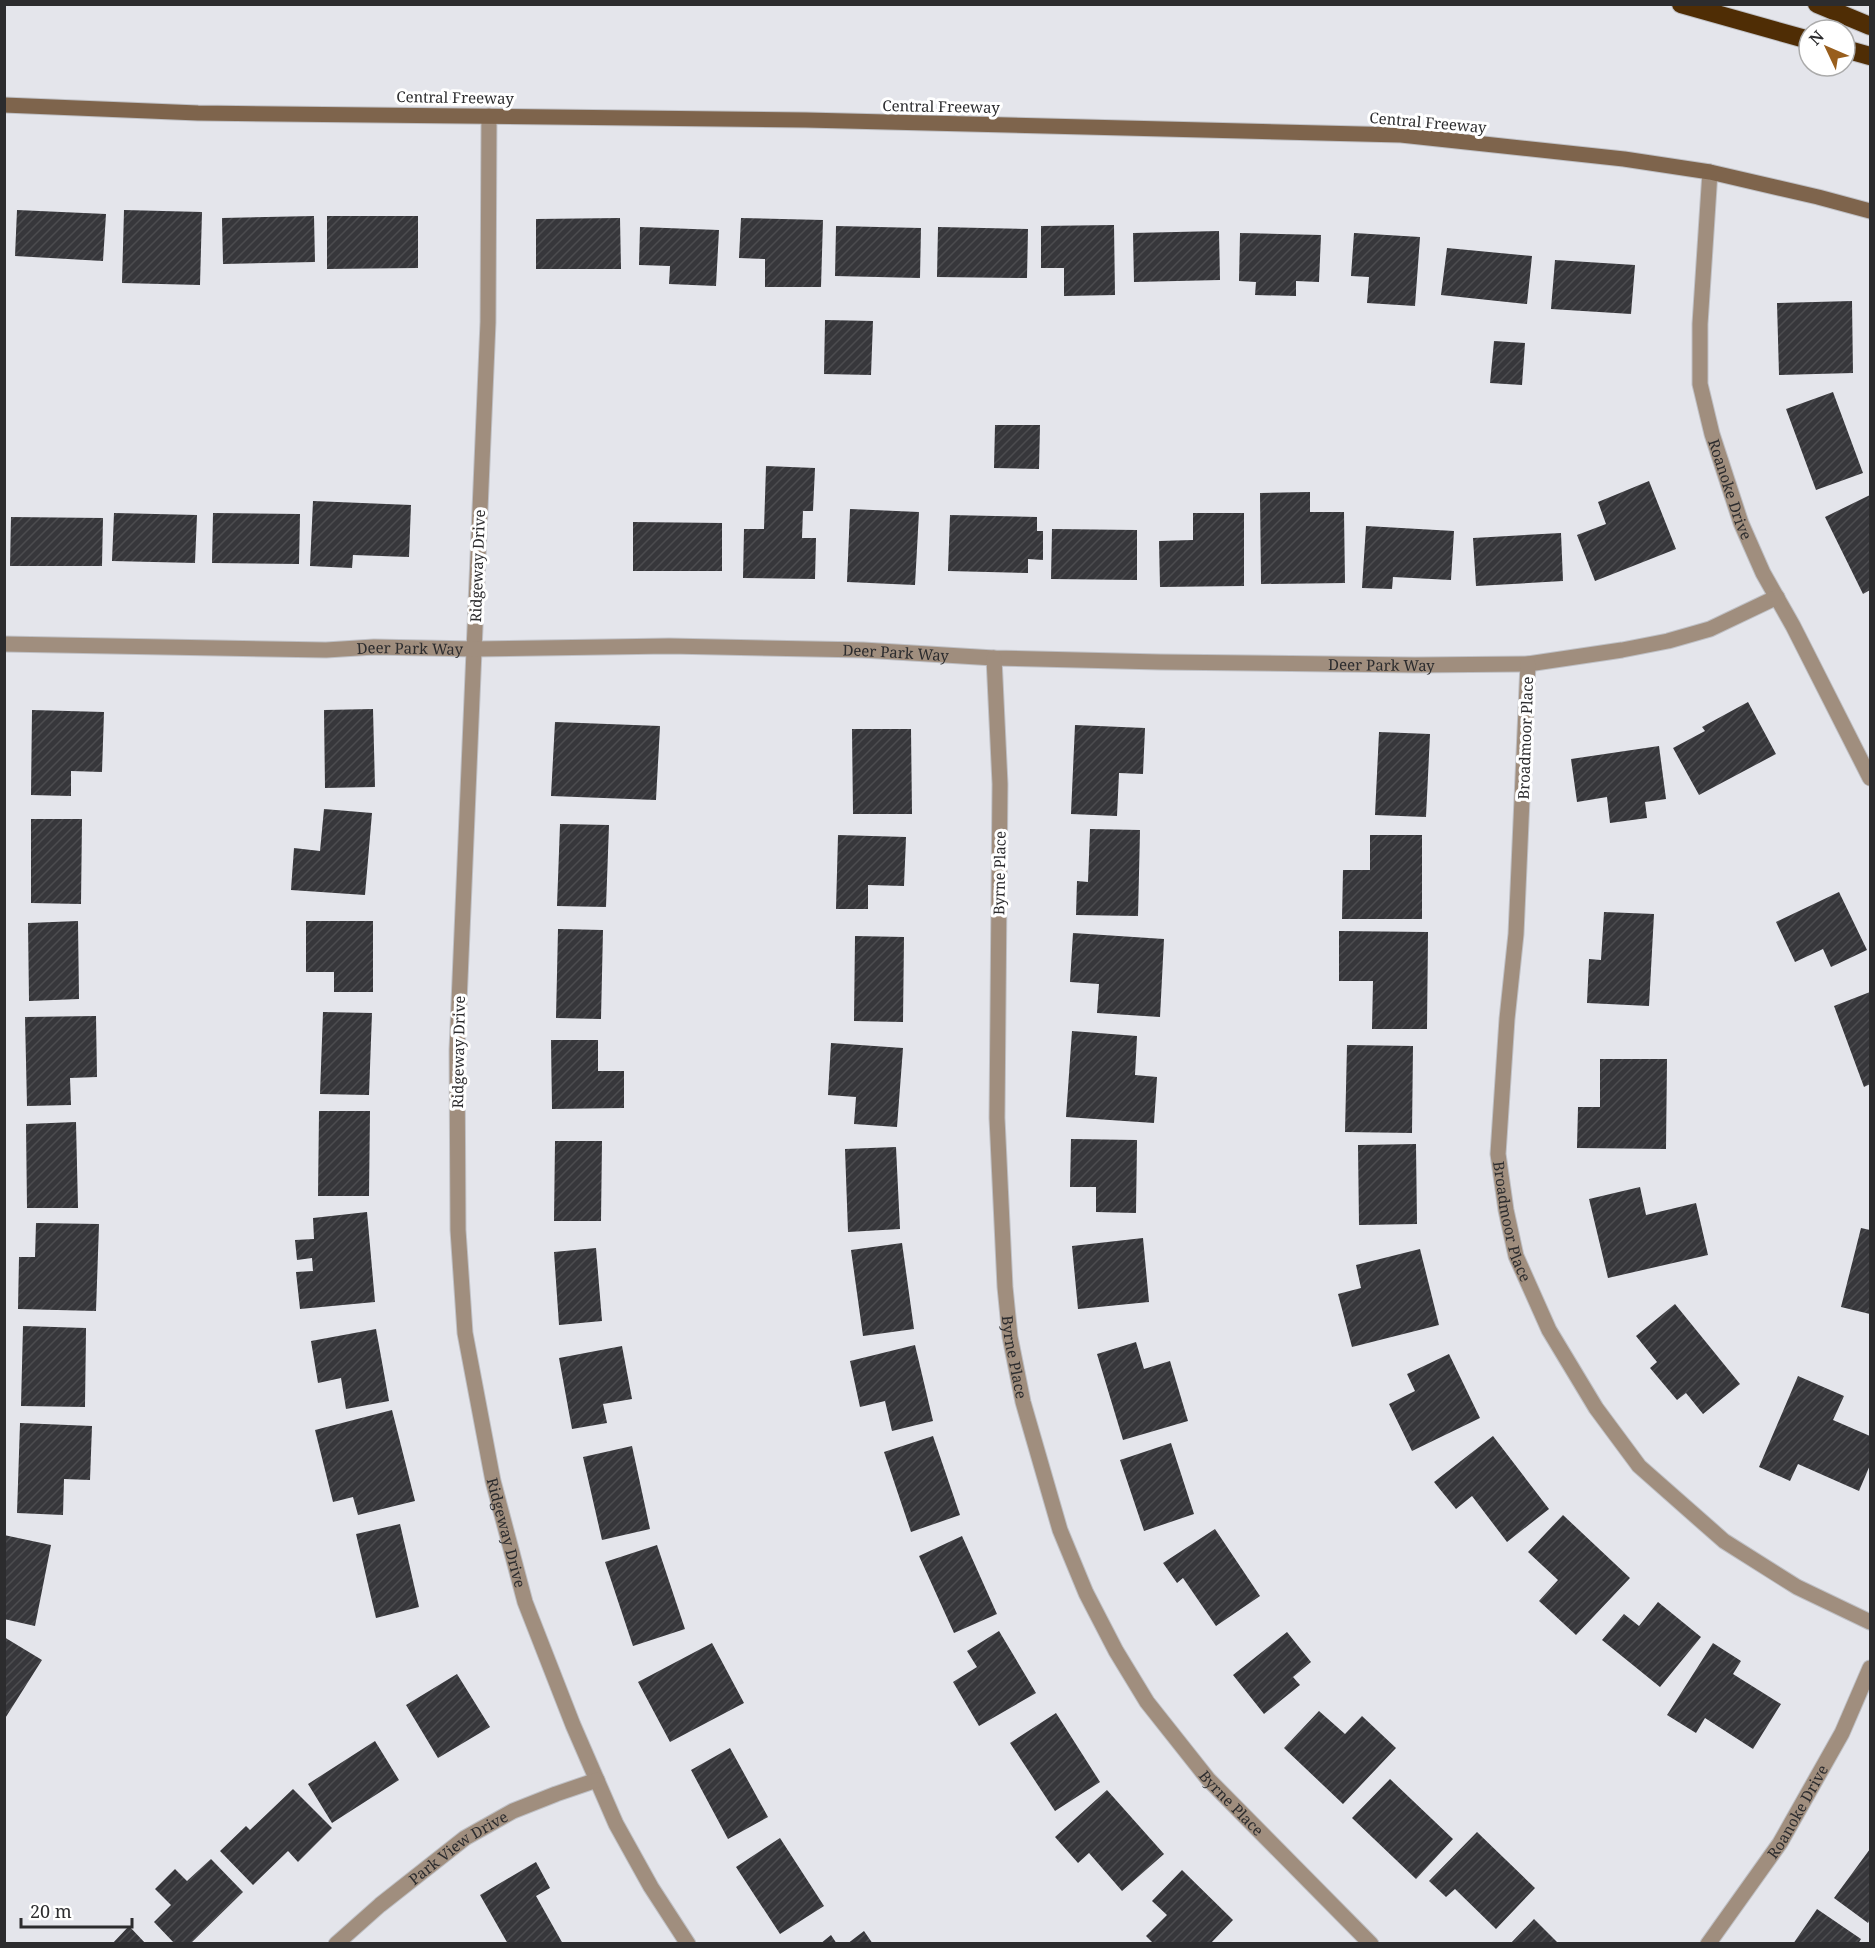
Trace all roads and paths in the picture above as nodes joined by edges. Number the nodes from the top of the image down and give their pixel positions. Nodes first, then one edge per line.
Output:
1 (1681, 4) edge
2 (1817, 4) edge
3 (1870, 26) edge
4 (1797, 37) edge
5 (4, 105) edge
6 (489, 116) junction
7 (1710, 172) junction
8 (1870, 211) edge
9 (1777, 597) junction
10 (4, 644) edge
11 (474, 649) junction
12 (994, 658) junction
13 (1528, 664) junction
14 (1870, 778) edge
15 (1870, 1622) edge
16 (1870, 1668) edge
17 (597, 1780) junction
18 (336, 1944) edge
19 (688, 1944) edge
20 (1371, 1944) edge
21 (1708, 1944) edge

1 - 4 highway
2 - 3 highway
5 - 6 main road, Central Freeway
6 - 7 main road, Central Freeway
6 - 11 street, Ridgeway Drive
7 - 8 main road, Central Freeway
7 - 9 street, Roanoke Drive
9 - 13 street, Deer Park Way
9 - 14 street, Roanoke Drive
10 - 11 street, Deer Park Way
11 - 12 street, Deer Park Way
11 - 17 street, Ridgeway Drive
12 - 13 street, Deer Park Way
12 - 20 street, Byrne Place
13 - 15 street, Broadmoor Place
16 - 21 street, Roanoke Drive
17 - 18 street, Park View Drive
17 - 19 street, Ridgeway Drive

